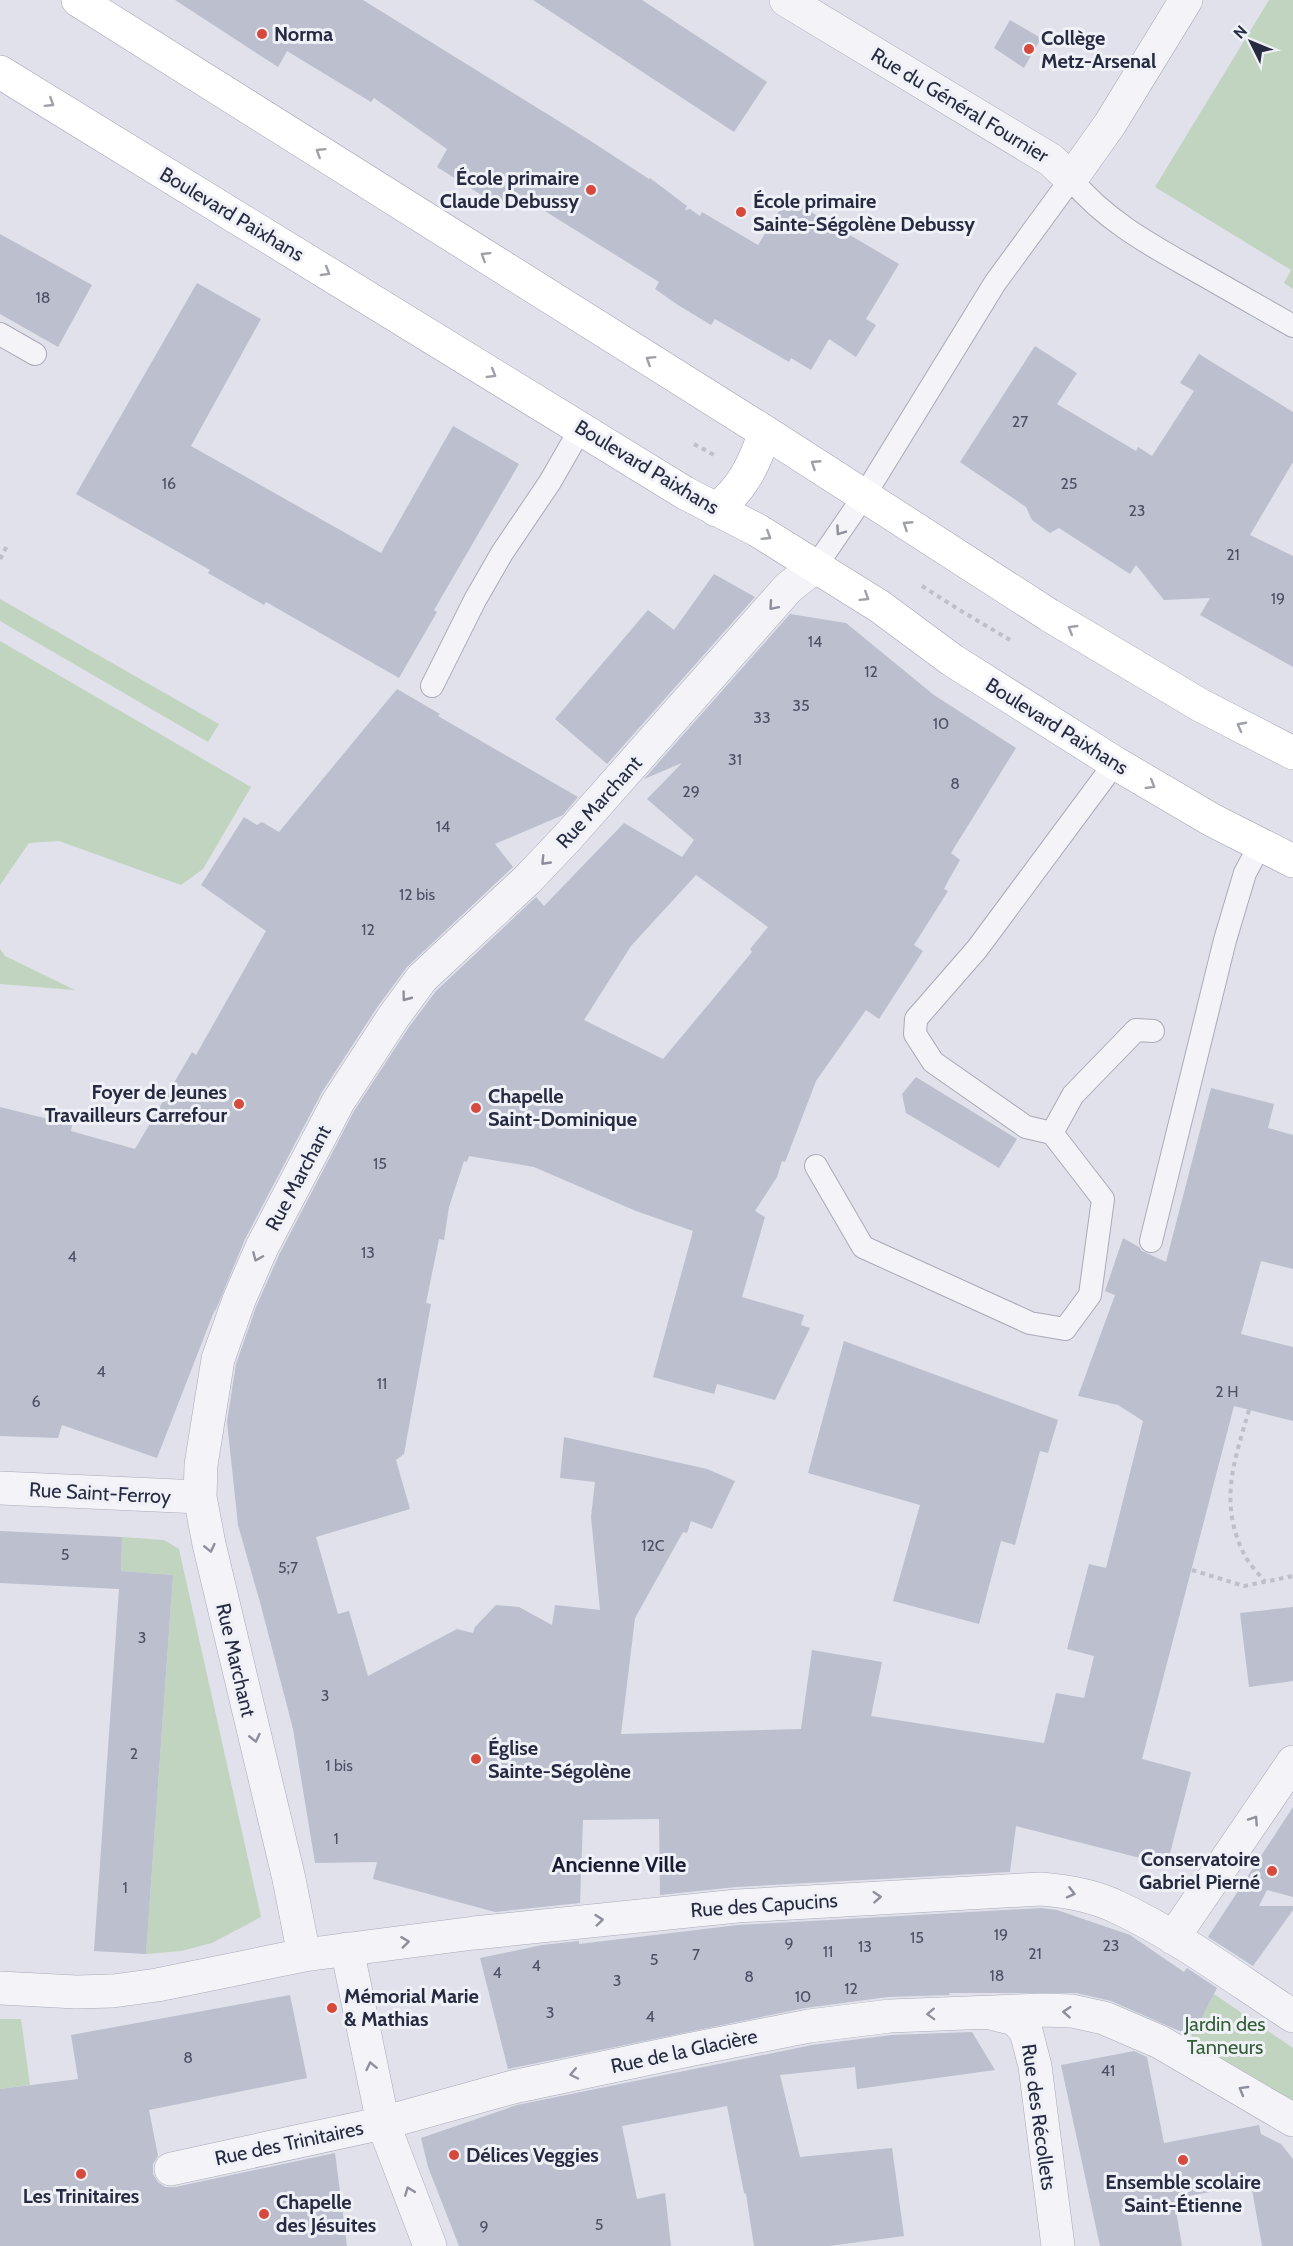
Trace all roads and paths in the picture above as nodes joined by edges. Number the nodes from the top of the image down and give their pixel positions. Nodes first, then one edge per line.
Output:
1 (78, 0) edge
2 (786, 0) edge
3 (1186, 0) edge
4 (2, 79) edge
5 (1071, 179) junction
6 (1293, 326) edge
7 (0, 334) edge
8 (35, 354) dead end
9 (581, 428) junction
10 (765, 432) junction
11 (864, 496) junction
12 (716, 510) junction
13 (8, 544) dead end
14 (0, 559) edge
15 (816, 566) junction
16 (432, 686) dead end
17 (1293, 753) edge
18 (1115, 763) junction
19 (1260, 845) junction
20 (1293, 861) edge
21 (1153, 1031) dead end
22 (1052, 1133) junction
23 (816, 1166) dead end
24 (1151, 1241) dead end
25 (1249, 1410) dead end
26 (0, 1488) edge
27 (200, 1497) junction
28 (1192, 1570) dead end
29 (1293, 1576) edge
30 (1265, 1582) junction
31 (1293, 1762) edge
32 (1173, 1938) junction
33 (347, 1949) junction
34 (304, 1955) junction
35 (0, 1988) edge
36 (989, 2012) junction
37 (1293, 2016) edge
38 (1293, 2120) edge
39 (383, 2123) junction
40 (171, 2169) dead end
41 (430, 2246) edge
42 (1058, 2246) edge

10 -> 1 main road
2 - 5 street, Rue du Général Fournier
3 - 5 street
4 -> 9 main road, Boulevard Paixhans
5 - 6 lane
5 - 11 lane
7 - 8 lane
9 - 12 main road, Boulevard Paixhans
9 - 16 lane
11 -> 10 main road
10 - 12 main road
11 -> 15 lane
17 -> 11 main road
12 -> 15 main road, Boulevard Paixhans
13 - 14 path
15 -> 18 main road, Boulevard Paixhans
15 -> 27 street, Rue Marchant
18 -> 19 main road, Boulevard Paixhans
18 - 22 lane
19 - 20 main road, Boulevard Paixhans
19 - 24 lane
21 - 22 lane
22 - 23 lane
25 - 30 path
26 - 27 street, Rue Saint-Ferroy
27 -> 34 street, Rue Marchant
28 - 30 path
29 - 30 path
32 -> 31 street
33 -> 32 street, Rue des Capucins
32 - 37 street, Rue des Capucins
33 - 34 street, Rue des Capucins
39 -> 33 street
34 - 35 street, Rue des Capucins
38 -> 36 street, Rue de la Glacière
36 -> 39 street, Rue de la Glacière
36 - 42 street, Rue des Récollets
39 - 40 street, Rue des Trinitaires
41 -> 39 street, Rue des Trinitaires

